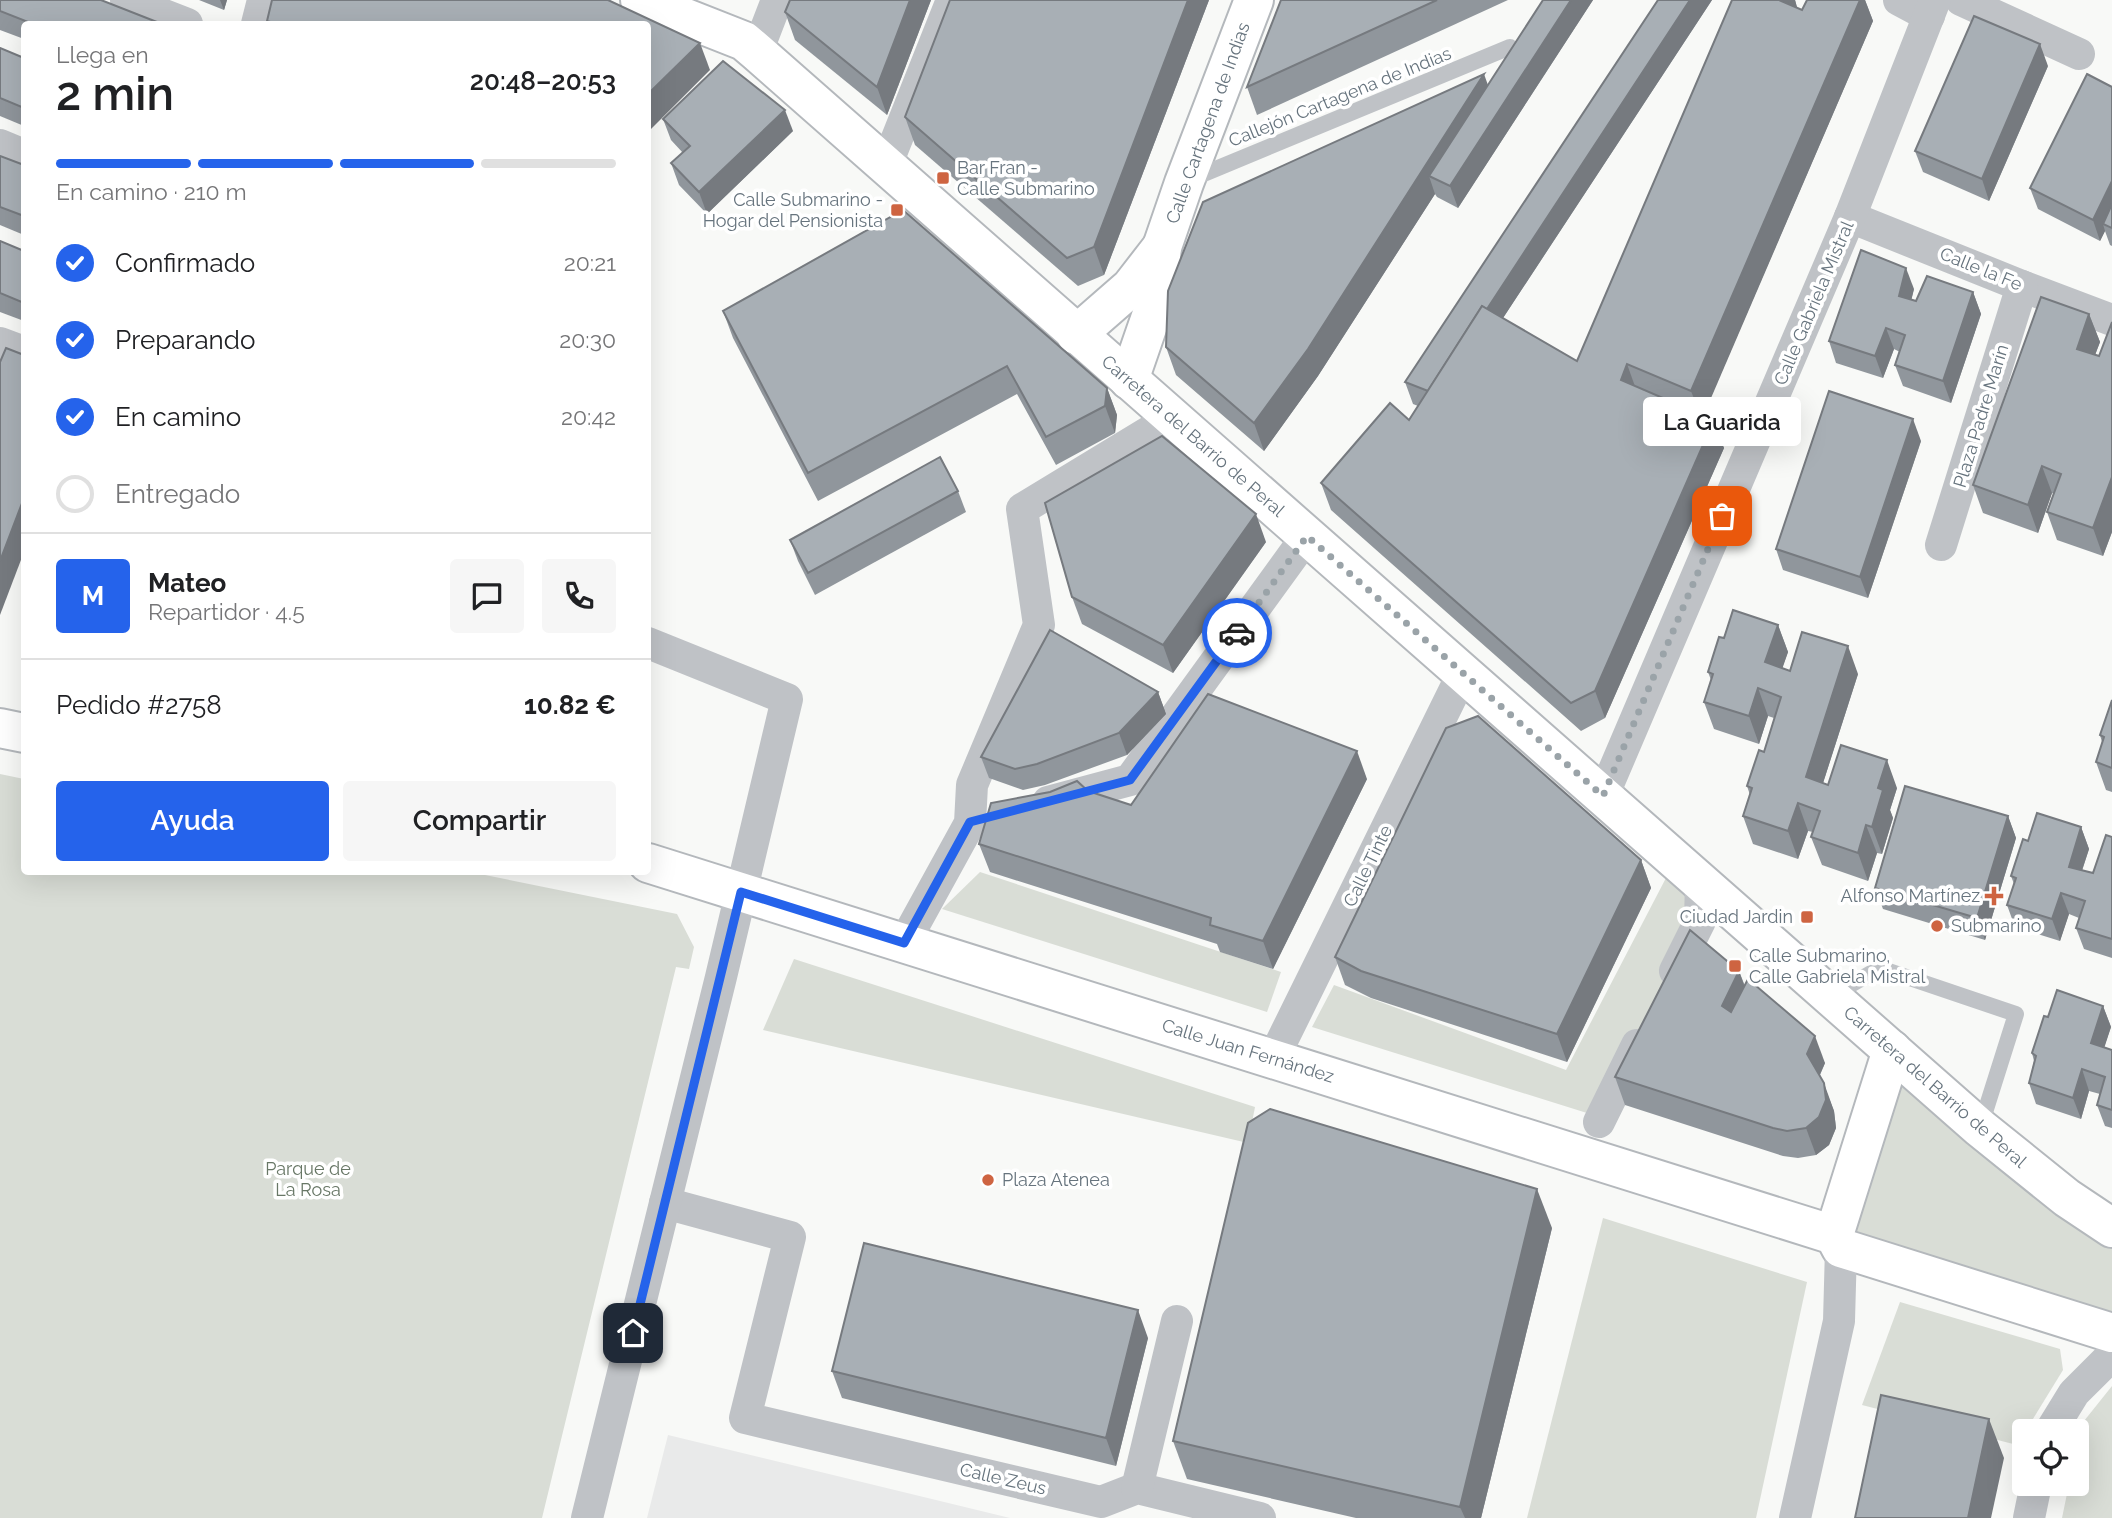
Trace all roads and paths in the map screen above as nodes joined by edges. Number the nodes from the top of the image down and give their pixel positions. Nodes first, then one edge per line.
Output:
1 (126, 0) edge
2 (263, 0) edge
3 (640, 0) edge
4 (777, 0) edge
5 (952, 0) edge
6 (1254, 0) edge
7 (1899, 0) edge
8 (1961, 0) edge
9 (1932, 8) edge
10 (179, 21) edge
11 (258, 21) edge
12 (1510, 47) edge
13 (757, 52) junction
14 (2079, 54) dead end
15 (0, 145) edge
16 (21, 154) edge
17 (886, 166) junction
18 (1184, 183) junction
19 (1850, 217) junction
20 (1162, 247) junction
21 (2022, 286) junction
22 (2112, 320) edge
23 (1076, 335) junction
24 (0, 343) edge
25 (21, 351) edge
26 (1129, 380) junction
27 (1172, 418) junction
28 (1307, 536) junction
29 (1941, 545) dead end
30 (651, 644) edge
31 (1463, 673) junction
32 (0, 728) edge
33 (21, 732) edge
34 (1603, 796) junction
35 (997, 816) junction
36 (651, 864) edge
37 (1701, 881) junction
38 (741, 892) junction
39 (904, 943) junction
40 (1831, 996) junction
41 (1892, 1050) junction
42 (1273, 1059) junction
43 (1599, 1122) dead end
44 (1980, 1128) junction
45 (665, 1203) junction
46 (2112, 1228) edge
47 (1838, 1242) junction
48 (1177, 1321) dead end
49 (2112, 1333) edge
50 (2112, 1355) edge
51 (2058, 1419) edge
52 (1137, 1488) junction
53 (2034, 1496) edge
54 (587, 1518) edge
55 (1259, 1518) edge
56 (1795, 1518) edge
57 (2029, 1518) edge

1 - 10 street
2 - 11 street
3 - 13 street, Carretera del Barrio de Peral
4 - 13 street
5 - 17 street
6 - 18 street, Calle Cartagena de Indias
7 - 9 street
8 - 14 street
9 - 19 street, Calle Gabriela Mistral
12 - 18 lane, Callejón Cartagena de Indias
13 - 17 street, Carretera del Barrio de Peral
15 - 16 street
17 - 23 street, Carretera del Barrio de Peral
18 - 20 street, Calle Cartagena de Indias
19 - 21 street, Calle la Fe
19 - 34 street, Calle Gabriela Mistral
20 - 23 street, Calle Cartagena de Indias
20 - 26 street, Calle Cartagena de Indias
21 - 22 street, Calle la Fe
21 - 29 street, Plaza Padre Marín
23 - 26 street, Carretera del Barrio de Peral
24 - 25 street
26 - 27 street, Carretera del Barrio de Peral
27 - 28 street, Carretera del Barrio de Peral
27 - 35 street
28 - 31 street, Carretera del Barrio de Peral
28 - 35 street
30 - 38 street
31 - 34 street, Carretera del Barrio de Peral
31 - 42 street, Calle Tinte
32 - 33 street
34 - 37 street, Carretera del Barrio de Peral
35 - 39 street
36 - 38 street, Calle Juan Fernández
37 - 40 street, Carretera del Barrio de Peral
37 - 43 street
38 - 39 street, Calle Juan Fernández
38 - 45 street
39 - 42 street, Calle Juan Fernández
40 - 41 street, Carretera del Barrio de Peral
40 - 44 lane
41 - 44 street, Carretera del Barrio de Peral
41 - 47 street
42 - 47 street, Calle Juan Fernández
44 - 46 street, Carretera del Barrio de Peral
45 - 52 street, Calle Zeus
45 - 54 street
47 - 49 street, Calle Juan Fernández
47 - 56 street
48 - 52 street
50 - 51 street
52 - 55 street
53 - 57 street

